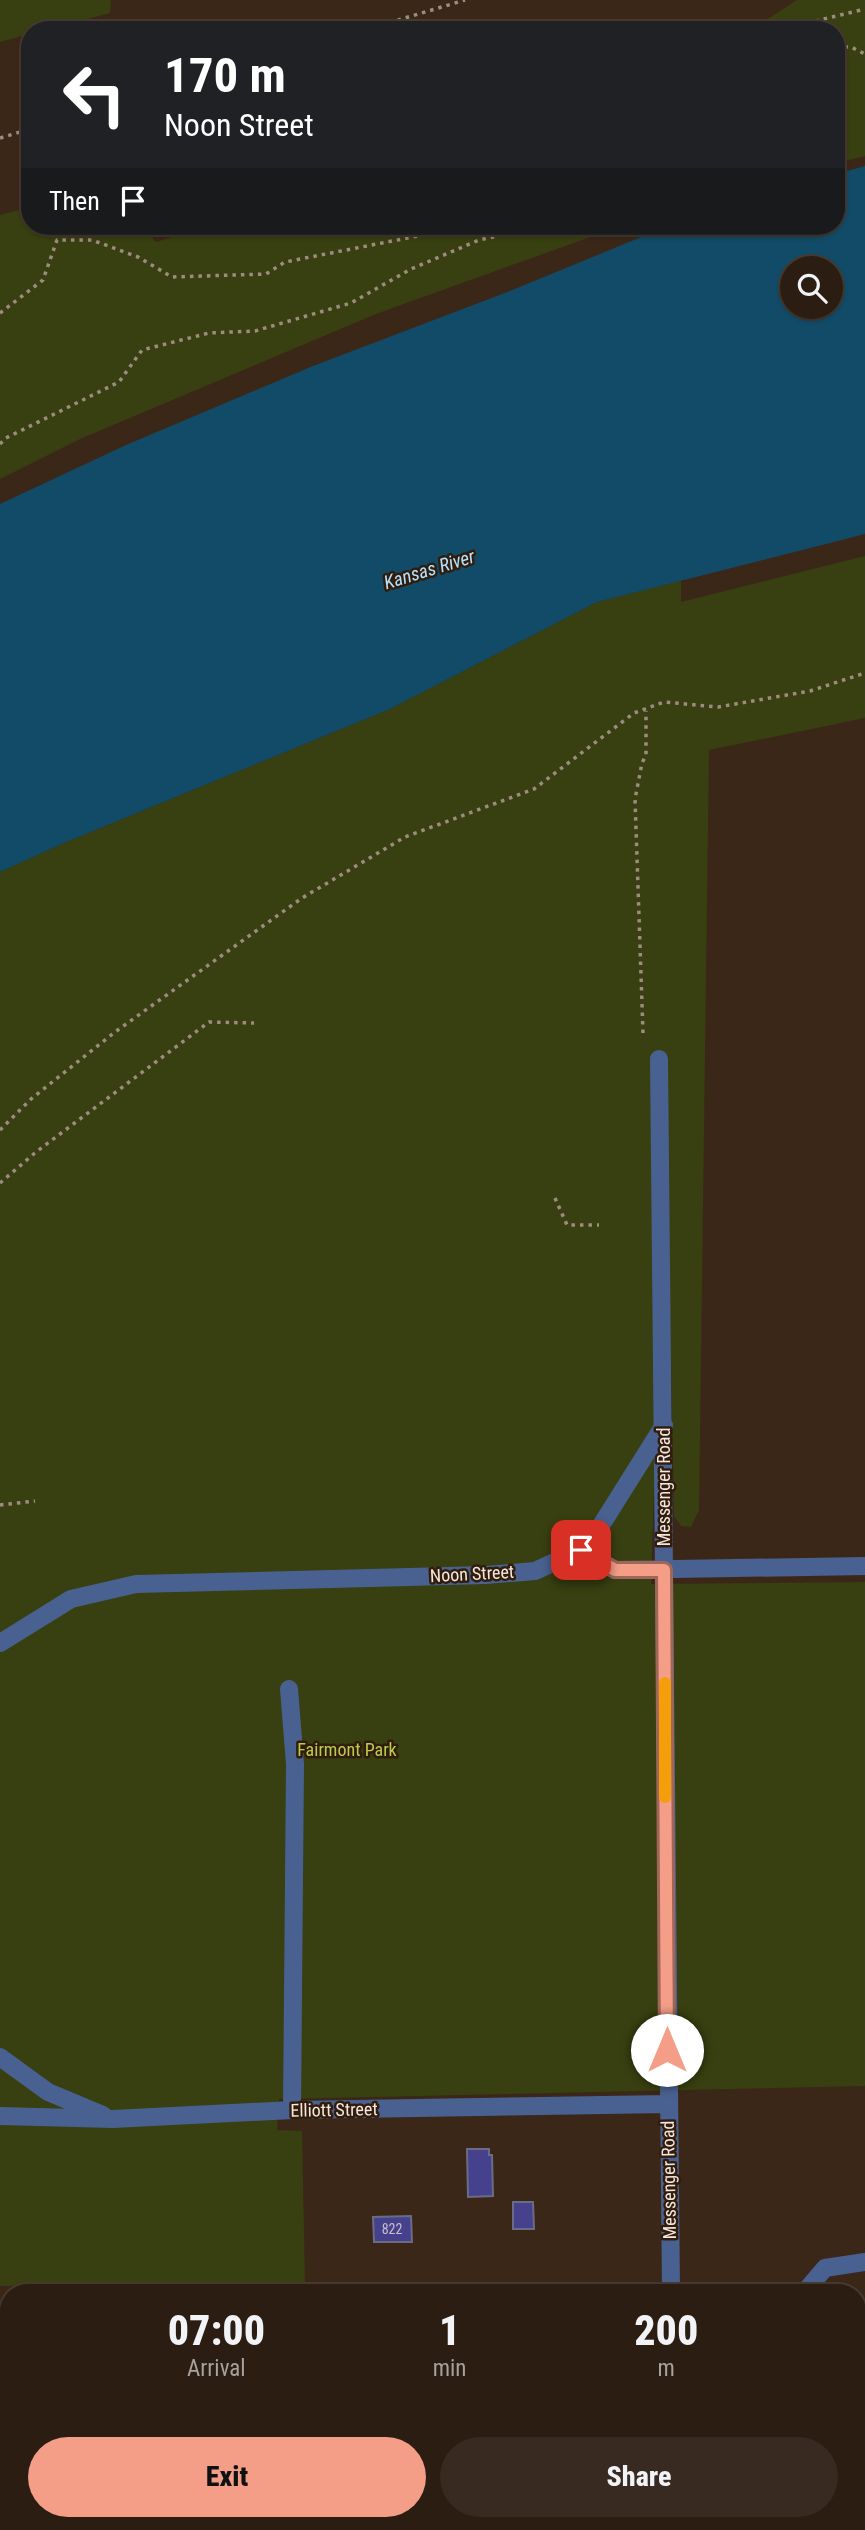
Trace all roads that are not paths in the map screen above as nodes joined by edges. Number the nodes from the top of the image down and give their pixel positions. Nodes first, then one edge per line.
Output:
1 (659, 1059) dead end
2 (664, 1424) junction
3 (581, 1550) junction
4 (865, 1566) edge
5 (664, 1570) junction
6 (0, 1643) edge
7 (289, 1689) dead end
8 (0, 2057) edge
9 (667, 2104) junction
10 (292, 2110) junction
11 (0, 2116) edge
12 (113, 2119) junction
13 (865, 2262) edge
14 (671, 2284) edge
15 (811, 2284) edge

1 - 2 street, Messenger Road
2 - 3 street
2 - 5 street, Messenger Road
3 - 5 street
3 - 6 street, Noon Street
4 - 5 street
5 - 9 street, Messenger Road
7 - 10 street
8 - 12 street
9 - 10 street, Elliott Street
9 - 14 street, Messenger Road
10 - 12 street, Elliott Street
11 - 12 street, Elliott Street
13 - 15 street

